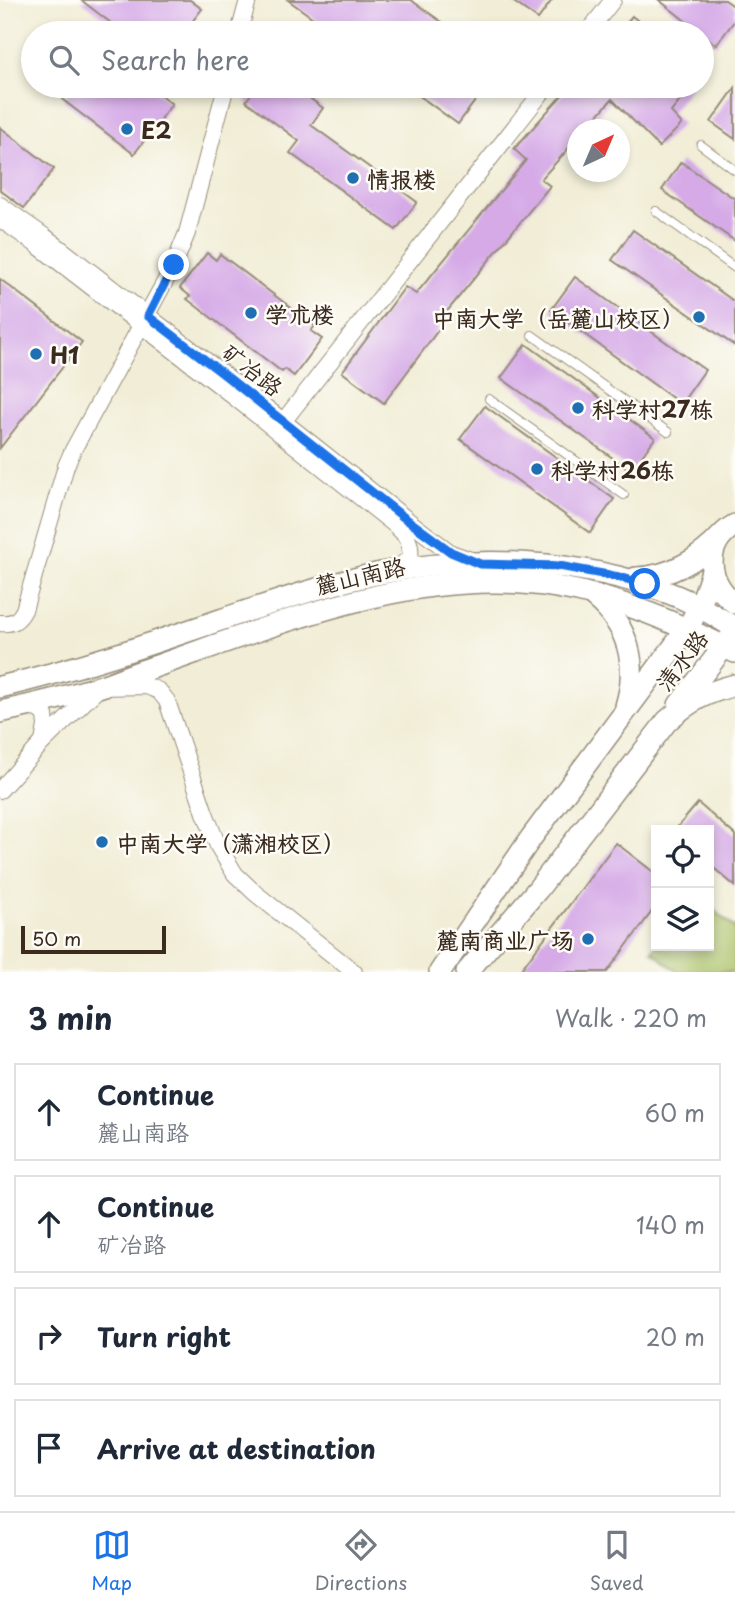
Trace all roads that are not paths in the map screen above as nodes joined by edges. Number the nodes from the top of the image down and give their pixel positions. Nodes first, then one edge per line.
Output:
1 (248, 0) edge
2 (613, 0) edge
3 (242, 21) edge
4 (596, 21) edge
5 (223, 98) edge
6 (538, 98) edge
7 (701, 145) dead end
8 (735, 170) edge
9 (0, 205) edge
10 (656, 211) dead end
11 (0, 219) edge
12 (735, 268) edge
13 (145, 321) junction
14 (532, 335) dead end
15 (489, 399) dead end
16 (279, 426) junction
17 (668, 432) dead end
18 (624, 495) dead end
19 (729, 530) edge
20 (480, 564) junction
21 (712, 570) junction
22 (396, 571) junction
23 (619, 577) junction
24 (592, 595) junction
25 (735, 603) edge
26 (700, 607) junction
27 (0, 623) edge
28 (687, 629) junction
29 (732, 639) edge
30 (735, 685) edge
31 (0, 687) edge
32 (100, 687) junction
33 (24, 707) junction
34 (0, 712) edge
35 (624, 713) junction
36 (667, 720) junction
37 (43, 742) junction
38 (0, 790) edge
39 (354, 972) edge
40 (440, 972) edge
41 (467, 972) edge

1 - 3 street
2 - 4 street
5 - 13 street
6 - 16 street
7 - 8 lane
9 - 13 street, 矿冶路
10 - 12 lane
11 - 13 street, 矿冶路
13 - 16 street, 矿冶路
13 - 27 street
14 - 17 lane
15 - 18 lane
16 - 20 street, 矿冶路
16 - 22 street, 矿冶路
19 - 21 main road, 清水路
19 - 23 main road
20 - 22 main road, 麓山南路
20 - 23 main road, 麓山南路
21 - 25 main road
21 - 26 main road, 清水路
22 - 31 main road, 麓山南路
23 - 26 main road, 麓山南路
24 - 28 main road, 麓山南路
24 - 32 main road, 麓山南路
24 - 35 main road
26 - 28 main road, 清水路
26 - 29 main road, 麓山南路
28 - 29 main road, 麓山南路
28 - 35 main road, 清水路
29 - 36 main road, 清水路
30 - 36 main road
32 - 33 main road, 麓山南路
32 - 37 street
32 - 39 street
33 - 34 main road, 麓山南路
33 - 37 street
35 - 40 main road, 清水路
36 - 41 main road, 清水路
37 - 38 street

